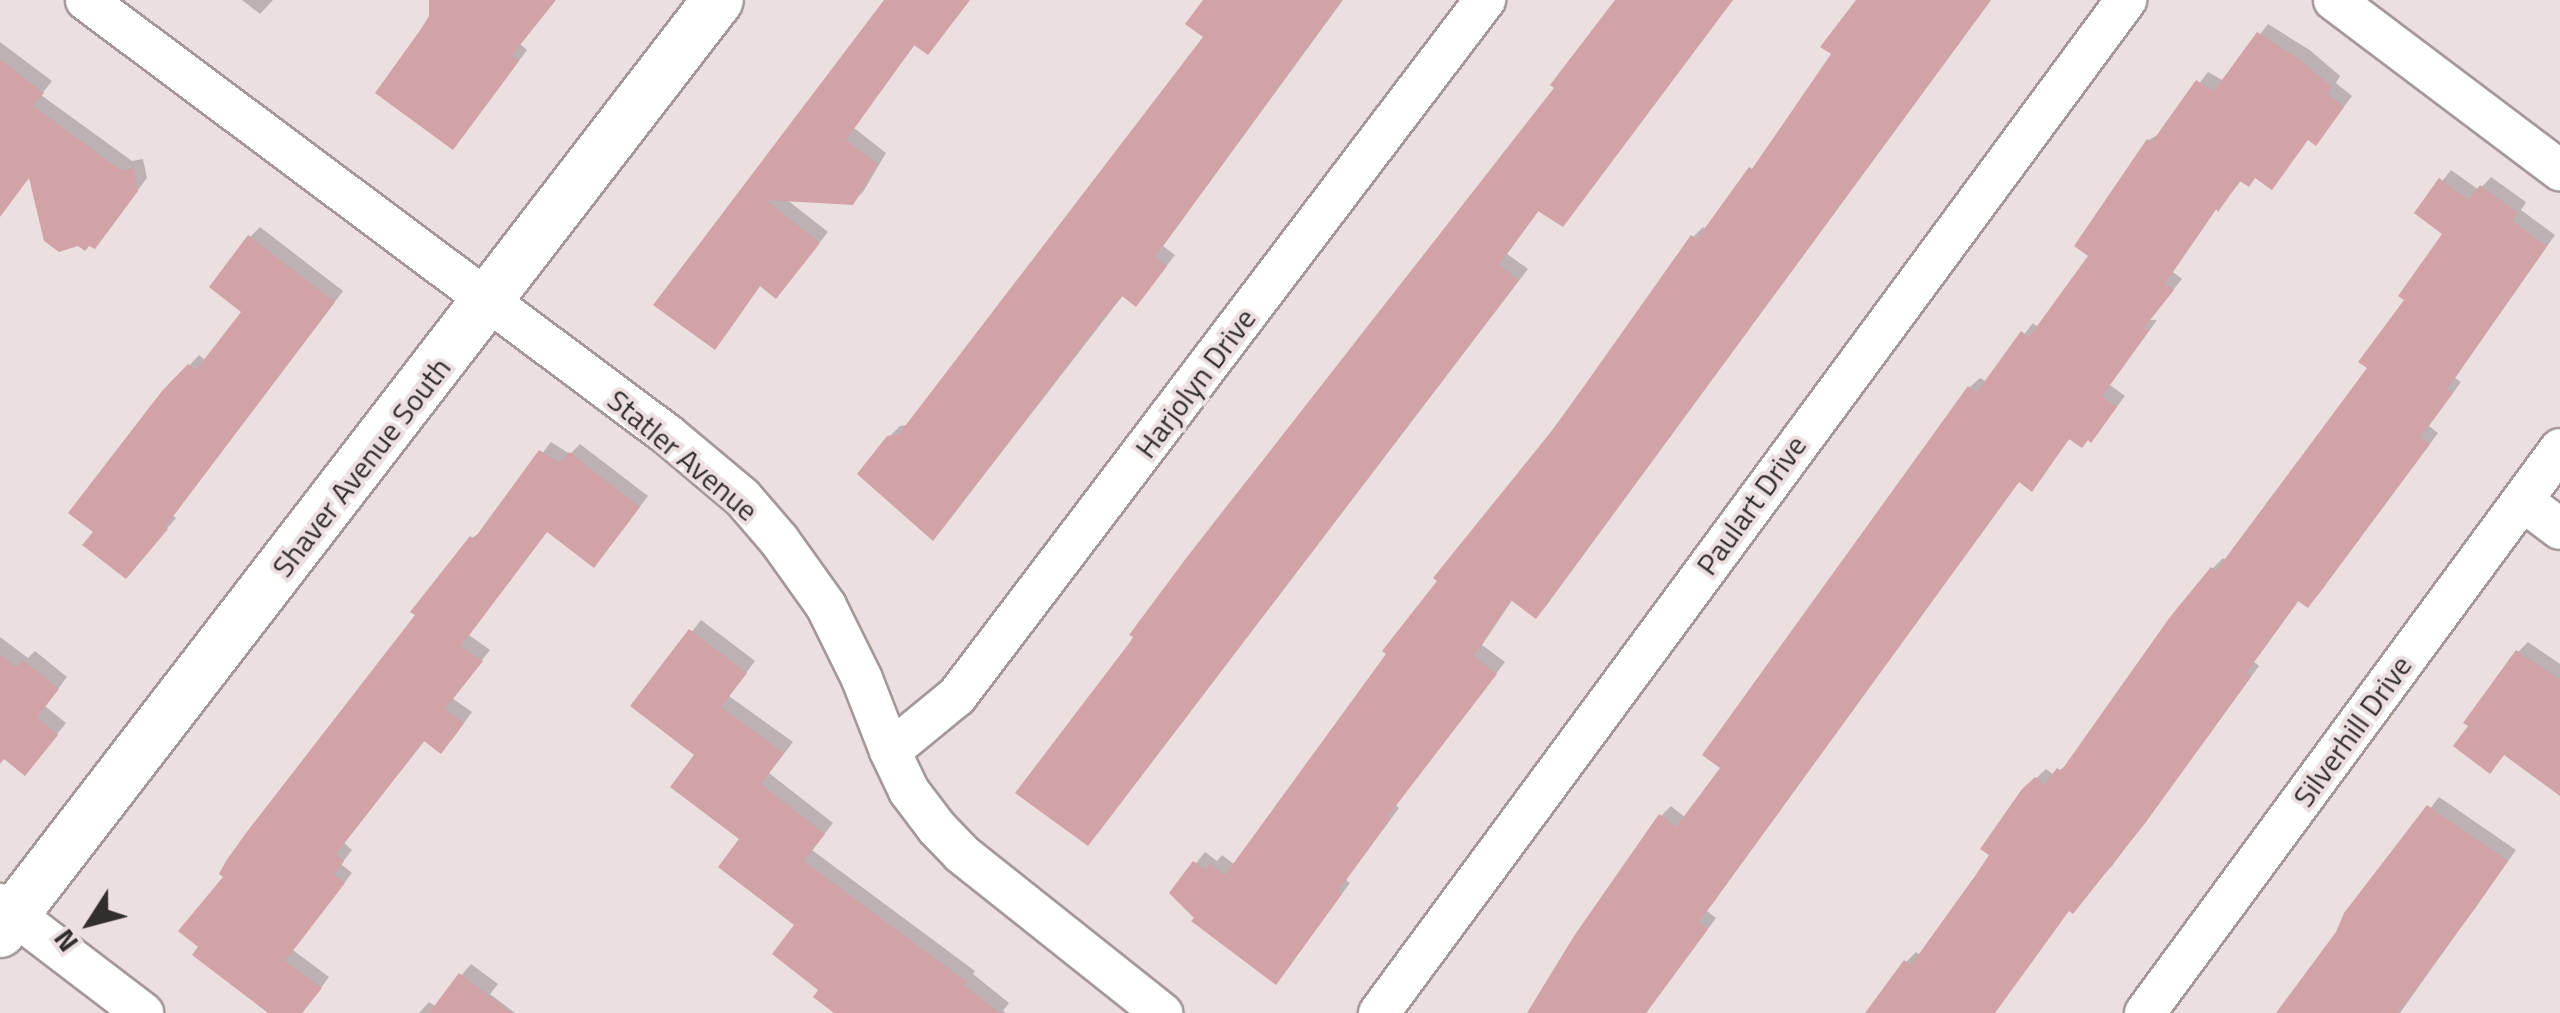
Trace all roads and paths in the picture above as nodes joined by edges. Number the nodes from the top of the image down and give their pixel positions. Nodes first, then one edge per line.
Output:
1 (86, 0) edge
2 (718, 0) edge
3 (1486, 0) edge
4 (2126, 0) edge
5 (2334, 0) edge
6 (2560, 170) edge
7 (488, 304) junction
8 (2560, 449) edge
9 (2522, 501) junction
10 (2560, 529) edge
11 (890, 752) junction
12 (5, 917) edge
13 (143, 1013) edge
14 (1162, 1013) edge
15 (1379, 1013) edge
16 (2145, 1013) edge

1 - 7 street, Statler Avenue
2 - 7 street, Shaver Avenue South
3 - 11 street, Harjolyn Drive
4 - 15 street, Paulart Drive
5 - 6 street
7 - 11 street, Statler Avenue
7 - 12 street, Shaver Avenue South
8 - 9 street, Silverhill Drive
9 - 10 street
9 - 16 street, Silverhill Drive
11 - 14 street, Statler Avenue
12 - 13 street

